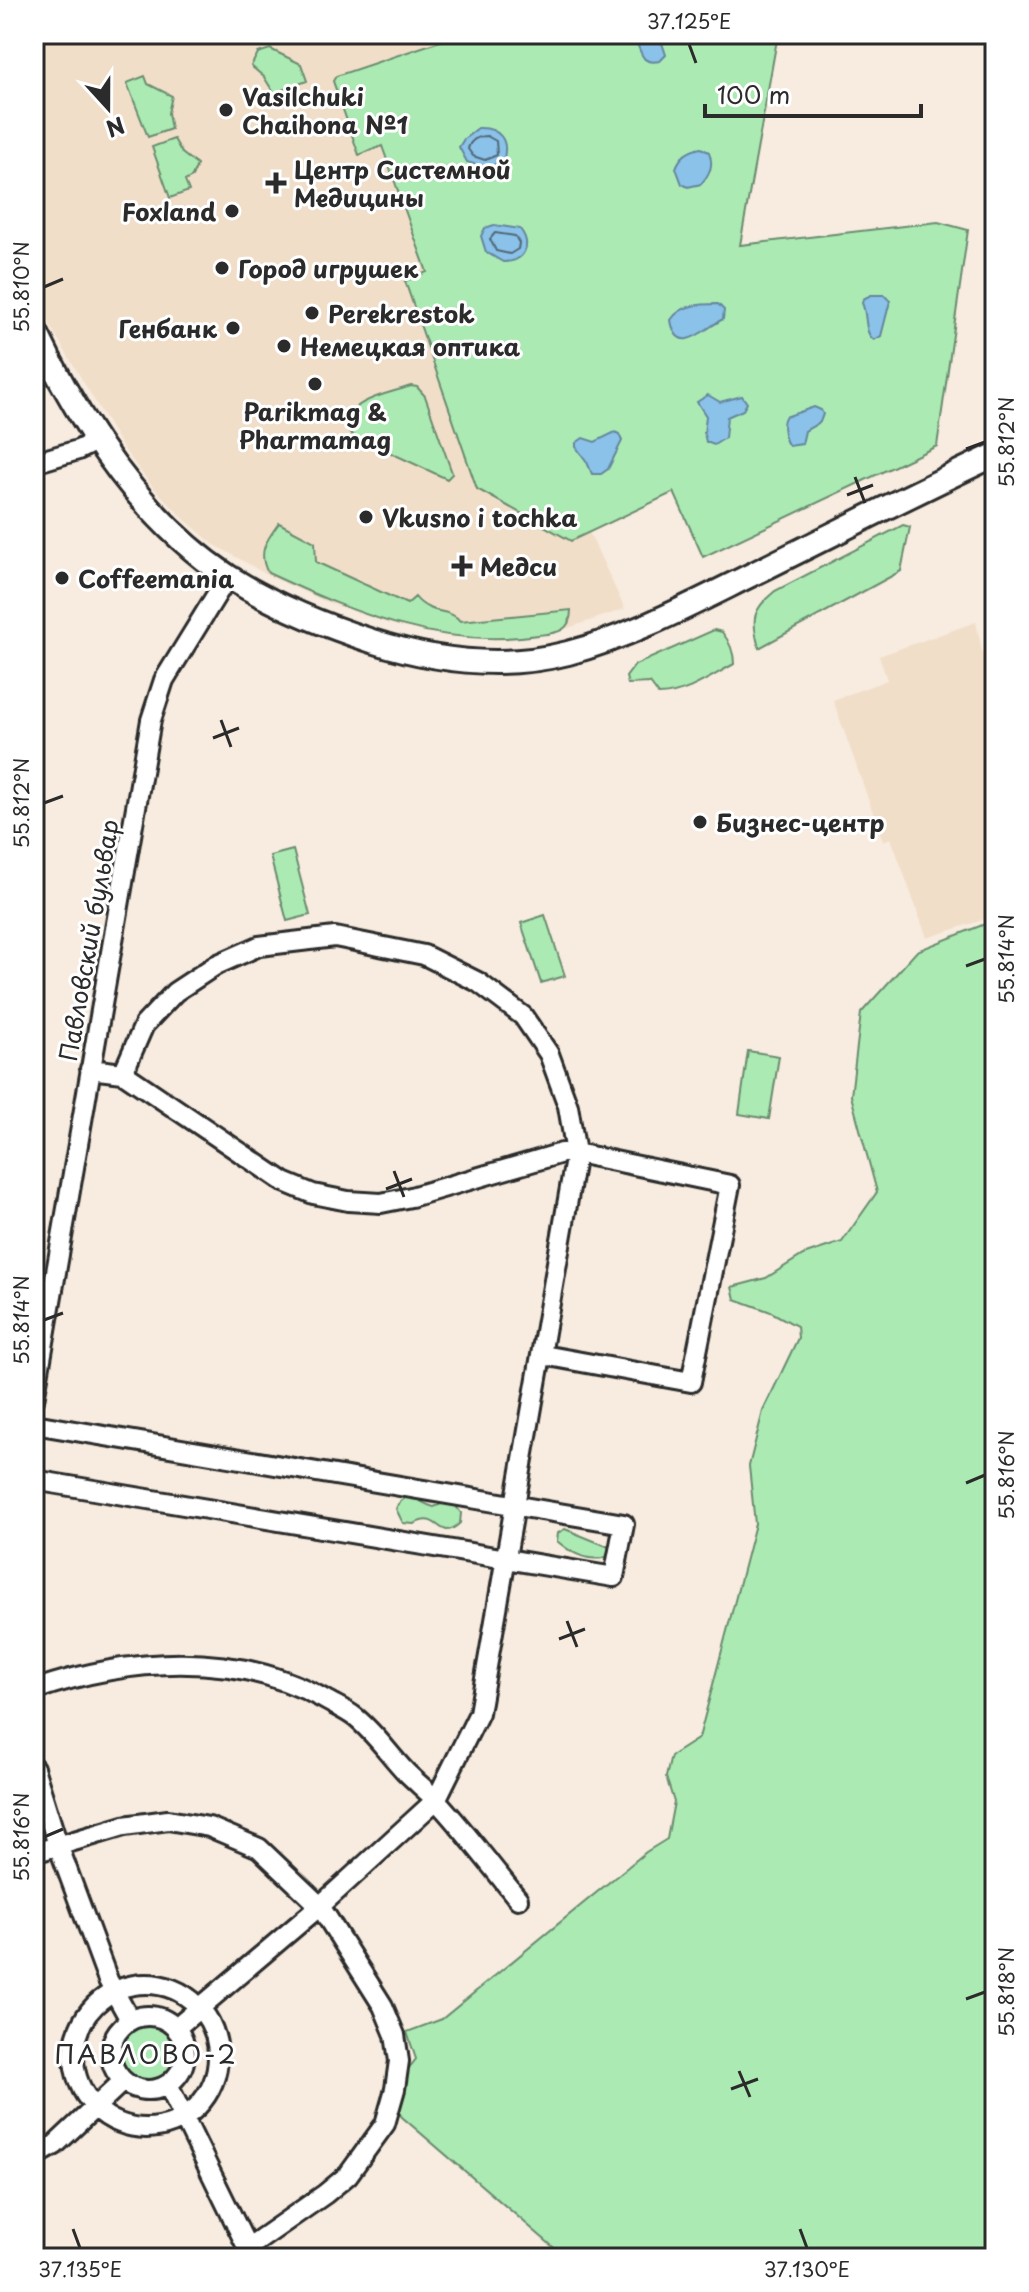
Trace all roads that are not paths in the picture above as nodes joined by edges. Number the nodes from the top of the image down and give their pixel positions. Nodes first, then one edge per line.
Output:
1 (34, 328) edge
2 (98, 440) junction
3 (995, 455) edge
4 (34, 463) edge
5 (228, 576) junction
6 (90, 1069) junction
7 (123, 1073) junction
8 (576, 1153) junction
9 (543, 1355) junction
10 (34, 1400) edge
11 (34, 1424) edge
12 (34, 1480) edge
13 (517, 1505) junction
14 (508, 1559) junction
15 (34, 1690) edge
16 (34, 1768) edge
17 (436, 1800) junction
18 (58, 1845) junction
19 (34, 1853) edge
20 (518, 1899) dead end
21 (320, 1906) junction
22 (113, 1991) junction
23 (201, 2008) junction
24 (130, 2020) junction
25 (176, 2028) junction
26 (123, 2081) junction
27 (168, 2085) junction
28 (96, 2108) junction
29 (184, 2118) junction
30 (34, 2157) edge
31 (250, 2252) edge

1 - 2 main road
2 - 4 street
2 - 5 main road
3 - 5 main road
5 - 6 street, Павловский бульвар
6 - 7 street
6 - 10 street, Павловский бульвар
7 - 8 street
7 - 8 street
8 - 9 street
8 - 9 street
9 - 13 street
11 - 13 street
12 - 14 street
13 - 14 street
13 - 14 street
14 - 17 street
15 - 17 street
16 - 18 street
17 - 20 street
17 - 21 street
18 - 19 street
18 - 21 street
18 - 22 street
21 - 23 street
21 - 31 street
22 - 23 street
22 - 24 street
22 - 28 street
23 - 25 street
23 - 29 street
24 - 25 street
24 - 26 street
25 - 27 street
26 - 27 street
26 - 28 street
27 - 29 street
28 - 29 street
28 - 30 street
29 - 31 street

